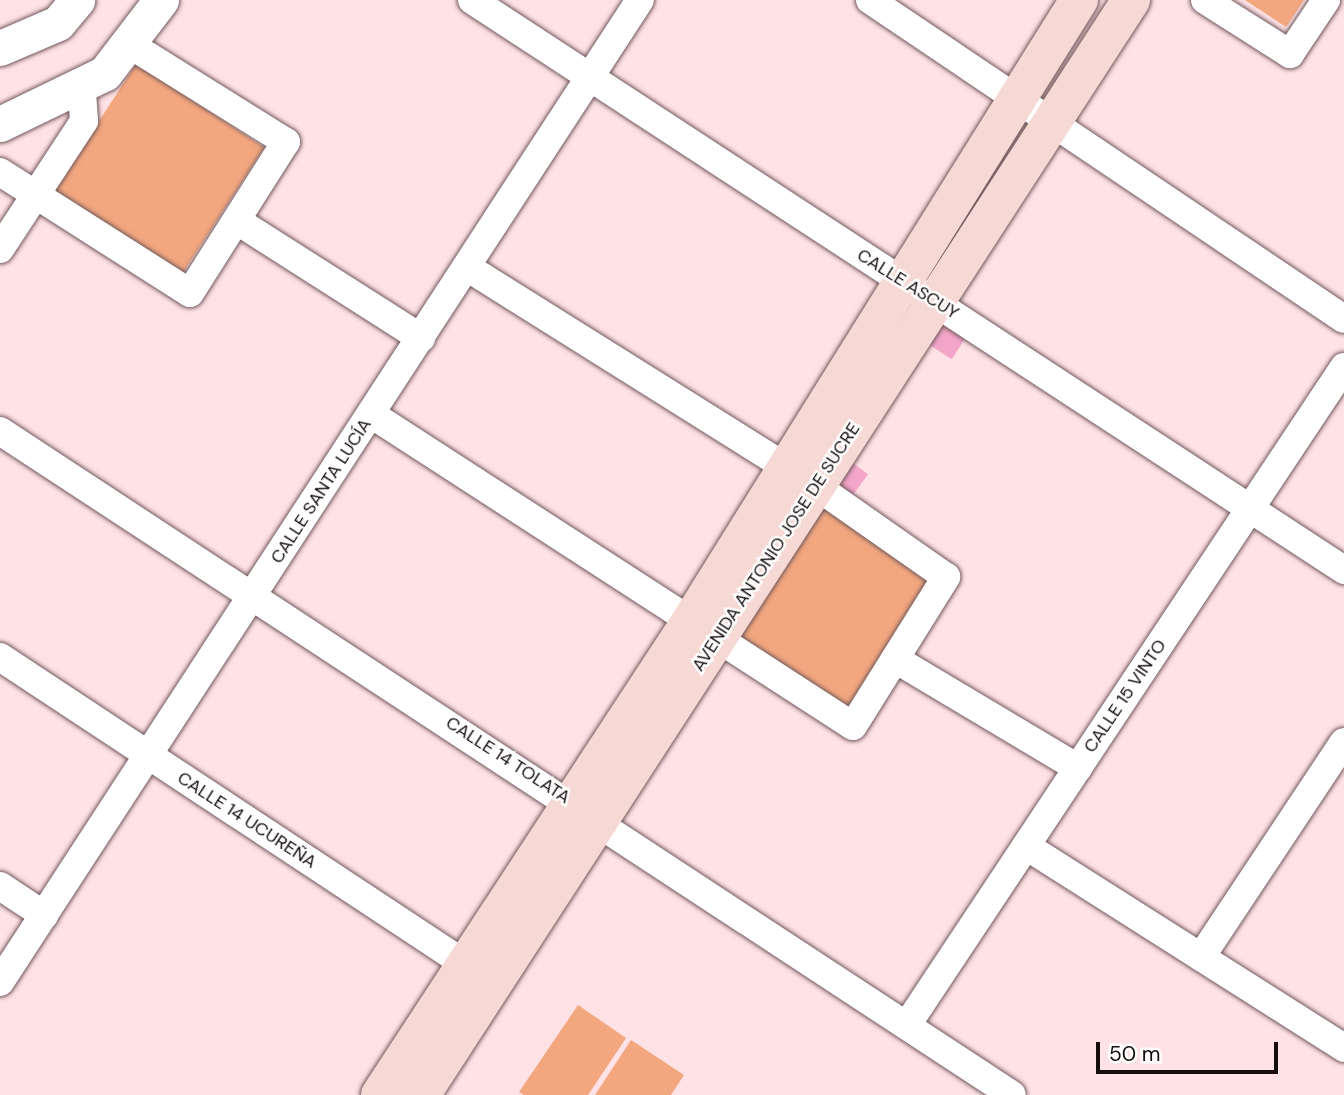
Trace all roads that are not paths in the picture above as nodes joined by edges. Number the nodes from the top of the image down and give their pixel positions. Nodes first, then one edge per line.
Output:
1 (77, 0) edge
2 (161, 0) edge
3 (472, 0) edge
4 (640, 0) edge
5 (870, 0) edge
6 (1079, 0) edge
7 (1131, 0) edge
8 (1205, 0) edge
9 (1326, 0) edge
10 (131, 45) junction
11 (0, 48) edge
12 (591, 78) junction
13 (82, 90) junction
14 (1016, 96) junction
15 (1052, 121) junction
16 (0, 124) edge
17 (0, 172) edge
18 (36, 195) junction
19 (239, 222) junction
20 (0, 249) edge
21 (467, 267) junction
22 (900, 281) junction
23 (938, 302) junction
24 (1344, 319) edge
25 (421, 338) junction
26 (1344, 367) edge
27 (371, 414) junction
28 (0, 431) edge
29 (800, 477) junction
30 (1250, 509) junction
31 (1344, 570) edge
32 (254, 594) junction
33 (705, 629) junction
34 (0, 657) edge
35 (895, 659) junction
36 (1344, 741) edge
37 (148, 755) junction
38 (1078, 768) junction
39 (585, 812) junction
40 (1026, 846) junction
41 (0, 886) edge
42 (44, 915) junction
43 (1201, 957) junction
44 (480, 973) junction
45 (0, 982) edge
46 (907, 1025) junction
47 (1344, 1048) edge
48 (380, 1095) edge
49 (421, 1095) edge
50 (1012, 1095) edge

1 - 11 street
2 - 10 street
3 - 12 street, CALLE ASCUY
4 - 12 street, CALLE SANTA LUCÍA
5 - 14 street
6 - 14 main road, AVENIDA ANTONIO JOSE DE SUCRE
7 - 15 main road, AVENIDA ANTONIO JOSE DE SUCRE
8 - 9 street
10 - 13 street
10 - 19 street
12 - 21 street, CALLE SANTA LUCÍA
12 - 22 street, CALLE ASCUY
13 - 16 street
13 - 18 street
14 - 15 street
14 - 22 main road, AVENIDA ANTONIO JOSE DE SUCRE
15 - 23 main road, AVENIDA ANTONIO JOSE DE SUCRE
15 - 24 street
17 - 18 street
18 - 19 street
18 - 20 street
19 - 25 street
21 - 25 street, CALLE SANTA LUCÍA
21 - 29 street
22 - 23 street, CALLE ASCUY
22 - 29 main road, AVENIDA ANTONIO JOSE DE SUCRE
23 - 29 main road, AVENIDA ANTONIO JOSE DE SUCRE
23 - 30 street, CALLE ASCUY
25 - 27 street, CALLE SANTA LUCÍA
26 - 30 street, CALLE 15 VINTO
27 - 32 street, CALLE SANTA LUCÍA
27 - 33 street
28 - 32 street, CALLE 14 TOLATA
29 - 33 main road, AVENIDA ANTONIO JOSE DE SUCRE
29 - 35 street
30 - 31 street, CALLE ASCUY
30 - 38 street, CALLE 15 VINTO
32 - 37 street, CALLE SANTA LUCÍA
32 - 39 street, CALLE 14 TOLATA
33 - 35 street
33 - 39 main road, AVENIDA ANTONIO JOSE DE SUCRE
34 - 37 street, CALLE 14 UCUREÑA
35 - 38 street
36 - 43 street
37 - 42 street, CALLE SANTA LUCÍA
37 - 44 street, CALLE 14 UCUREÑA
38 - 40 street, CALLE 15 VINTO
39 - 44 main road, AVENIDA ANTONIO JOSE DE SUCRE
39 - 46 street, CALLE 14 TOLATA
40 - 43 street
40 - 46 street, CALLE 15 VINTO
41 - 42 street
42 - 45 street, CALLE SANTA LUCÍA
43 - 47 street
44 - 48 main road, AVENIDA ANTONIO JOSE DE SUCRE
44 - 49 main road, AVENIDA ANTONIO JOSE DE SUCRE
46 - 50 street, CALLE 14 TOLATA

